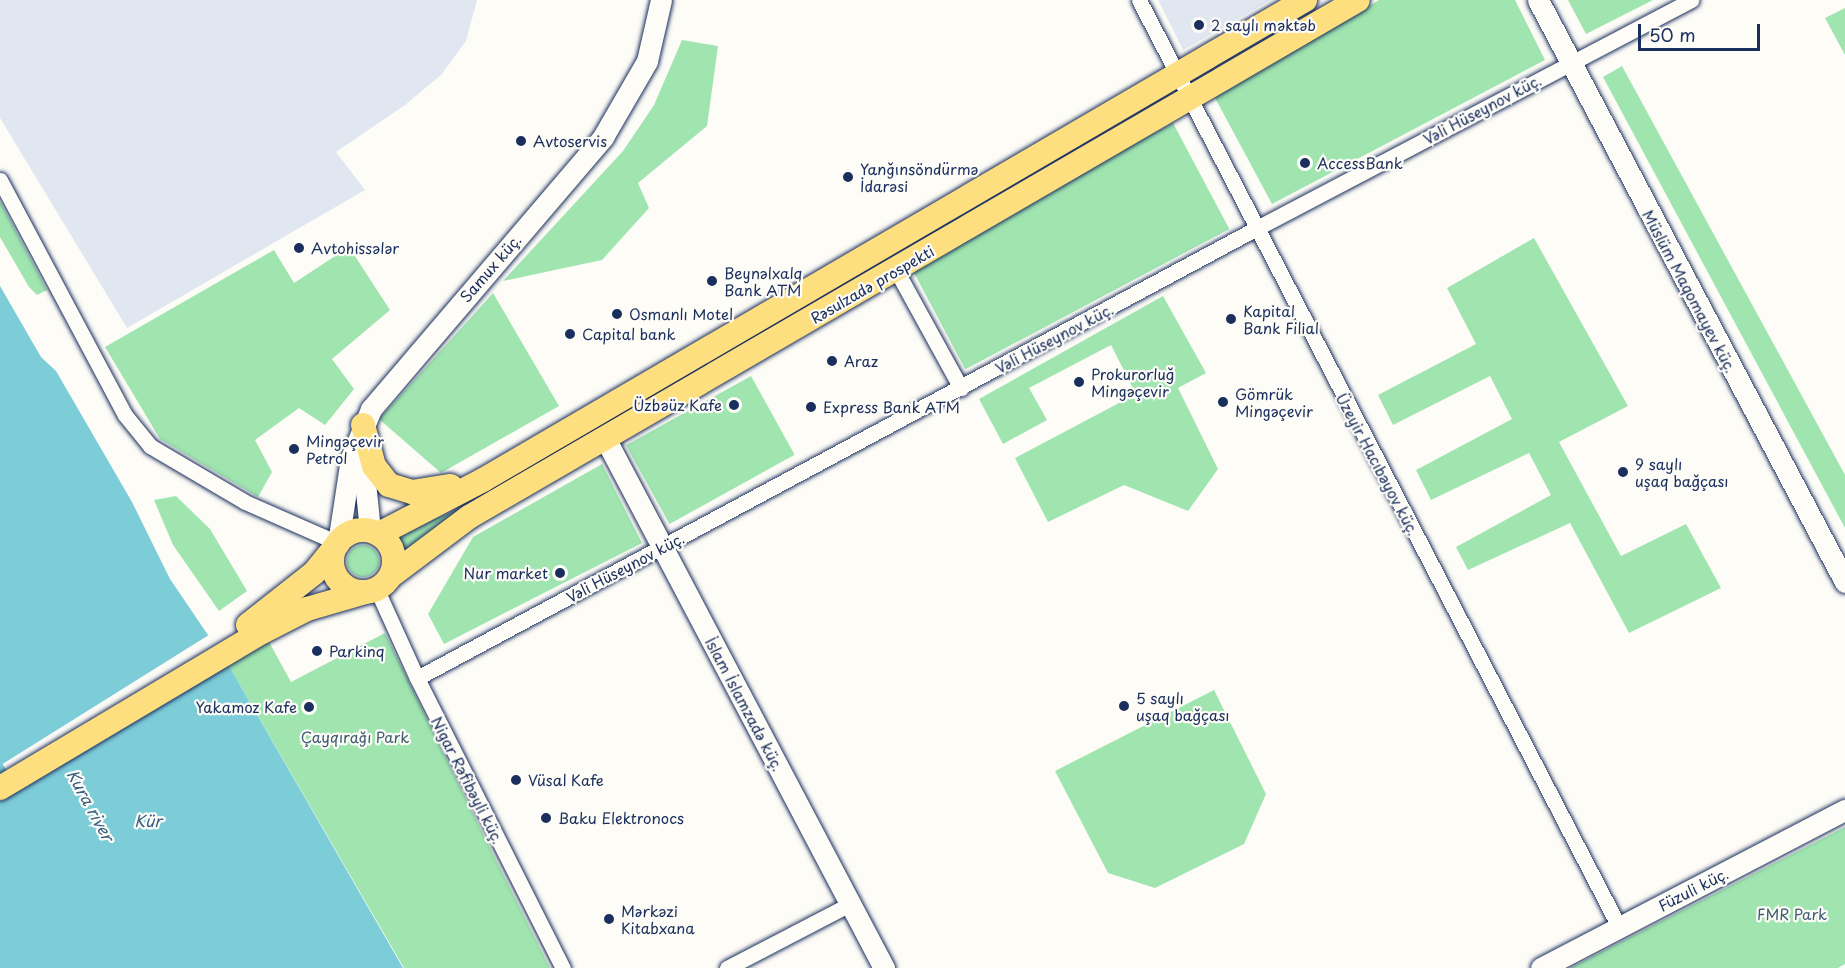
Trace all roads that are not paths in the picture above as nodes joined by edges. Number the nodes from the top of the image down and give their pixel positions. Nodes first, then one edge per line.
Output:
1 (661, 0) edge
2 (1139, 0) edge
3 (1305, 0) edge
4 (1358, 0) edge
5 (1538, 0) edge
6 (1692, 0) edge
7 (1569, 64) junction
8 (1177, 76) junction
9 (1189, 98) junction
10 (0, 180) edge
11 (1255, 229) junction
12 (896, 270) junction
13 (961, 388) junction
14 (363, 425) junction
15 (606, 440) junction
16 (483, 480) junction
17 (375, 532) junction
18 (338, 543) junction
19 (662, 547) junction
20 (1845, 582) edge
21 (378, 586) junction
22 (259, 626) junction
23 (417, 678) junction
24 (0, 771) edge
25 (0, 788) edge
26 (1845, 810) edge
27 (850, 904) junction
28 (1619, 927) junction
29 (563, 968) edge
30 (727, 968) edge
31 (884, 968) edge
32 (1541, 968) edge

1 - 14 main road, Samux küç.
2 - 8 street, Üzeyir Hacıbəyov küç.
3 - 8 main road, Rəsulzadə prospekti
4 - 9 main road, Rəsulzadə prospekti
5 - 7 main road, Müslüm Maqomayev küç.
6 - 7 street, Vəli Hüseynov küç.
7 - 11 street, Vəli Hüseynov küç.
7 - 20 main road, Müslüm Maqomayev küç.
8 - 9 street, Üzeyir Hacıbəyov küç.
8 - 16 main road, Rəsulzadə prospekti
9 - 11 street, Üzeyir Hacıbəyov küç.
9 - 12 main road, Rəsulzadə prospekti
10 - 18 street
11 - 13 street, Vəli Hüseynov küç.
11 - 28 street, Üzeyir Hacıbəyov küç.
12 - 13 street
12 - 15 main road, Rəsulzadə prospekti
13 - 19 street, Vəli Hüseynov küç.
14 - 16 main road
14 - 17 main road
14 - 18 main road, Samux küç.
15 - 19 main road, İslam İslamzadə küç.
15 - 21 main road, Rəsulzadə prospekti
16 - 17 main road, Rəsulzadə prospekti
17 - 18 main road
17 - 21 main road
18 - 21 main road
18 - 22 main road
19 - 23 street, Vəli Hüseynov küç.
19 - 27 main road, İslam İslamzadə küç.
21 - 22 main road
21 - 23 street, Nigar Rəfibəyli küç.
22 - 24 main road
22 - 25 main road
23 - 29 street, Nigar Rəfibəyli küç.
26 - 28 main road, Füzuli küç.
27 - 30 street
27 - 31 main road, İslam İslamzadə küç.
28 - 32 main road, Füzuli küç.

